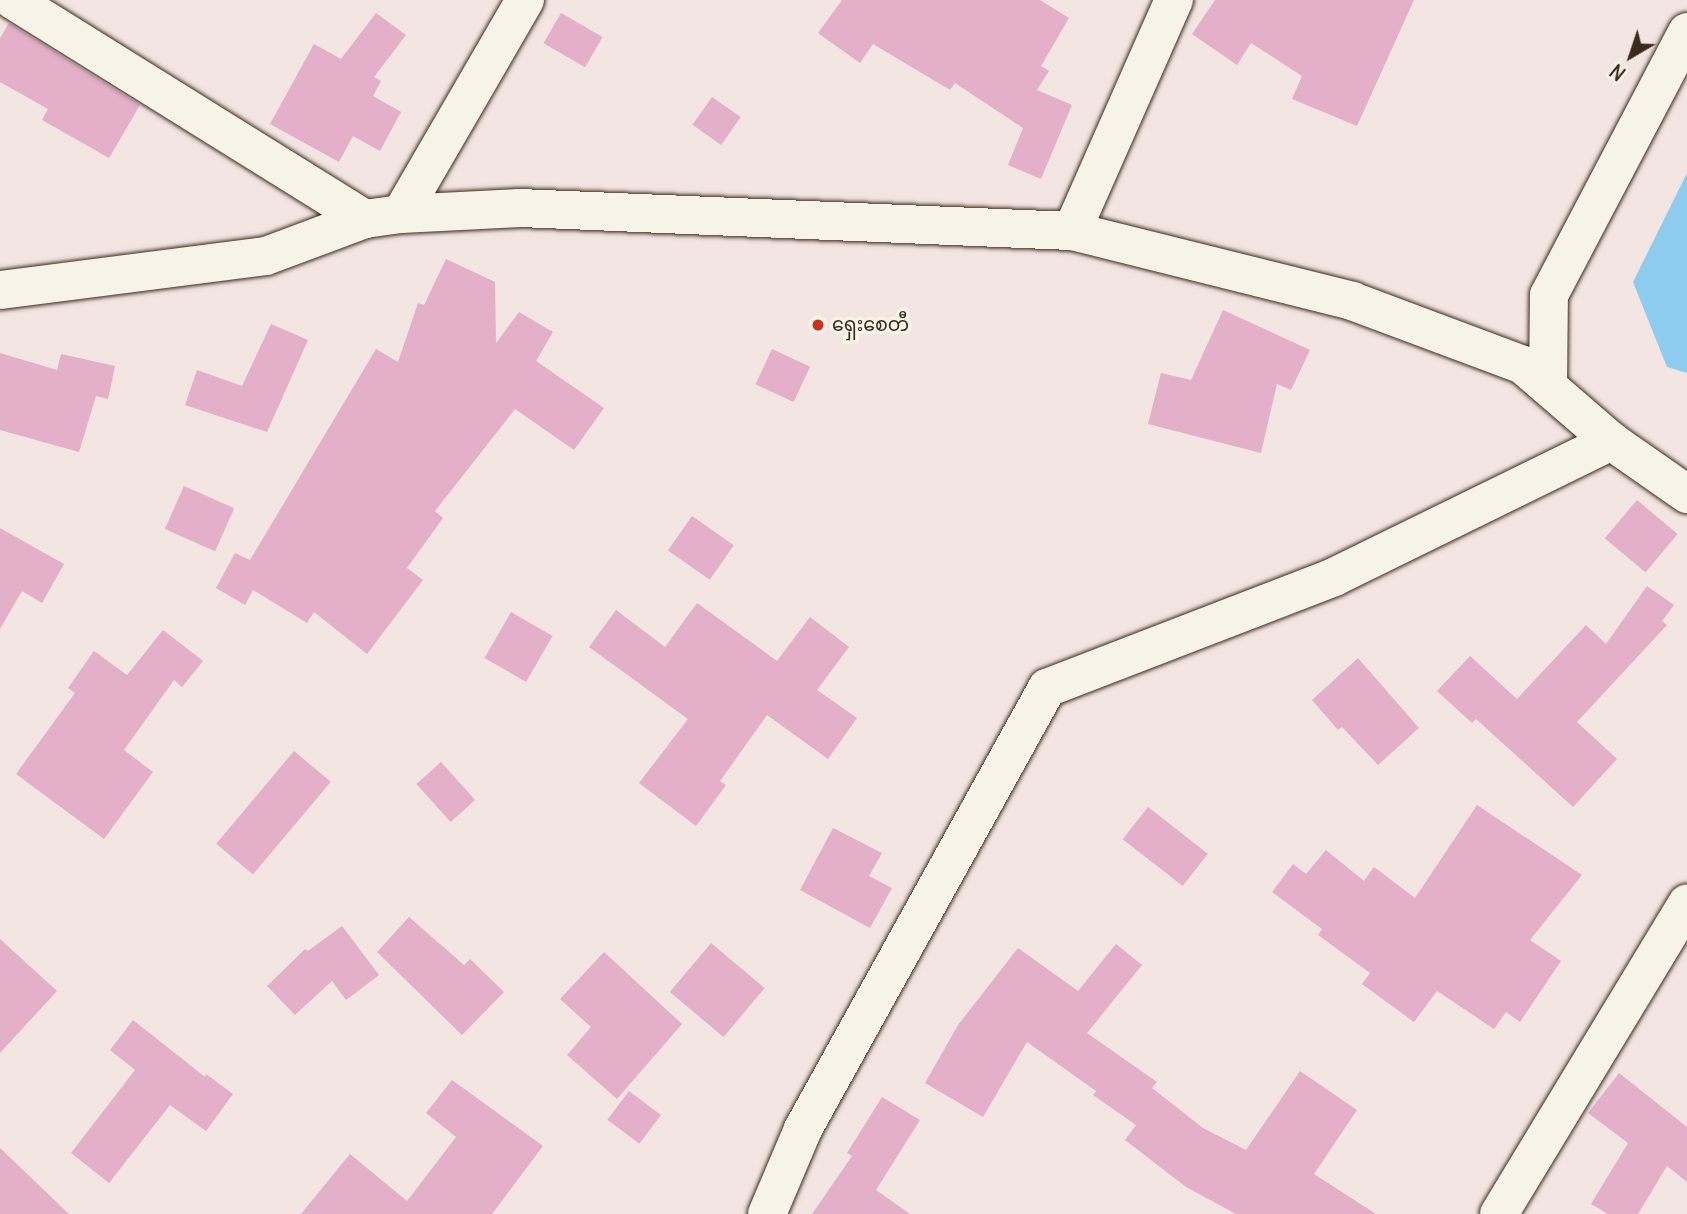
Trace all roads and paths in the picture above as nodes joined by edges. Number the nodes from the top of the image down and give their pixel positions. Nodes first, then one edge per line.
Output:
1 (13, 0) edge
2 (525, 0) edge
3 (1174, 0) edge
4 (1687, 32) edge
5 (383, 217) junction
6 (1072, 231) junction
7 (0, 290) edge
8 (1548, 386) junction
9 (1611, 441) junction
10 (1687, 494) edge
11 (1687, 903) edge
12 (768, 1214) edge
13 (1499, 1214) edge

1 - 5 street
2 - 5 street
3 - 6 street
4 - 8 street
5 - 6 street
5 - 7 street
6 - 8 street
8 - 9 street
9 - 10 street
9 - 12 street
11 - 13 street

